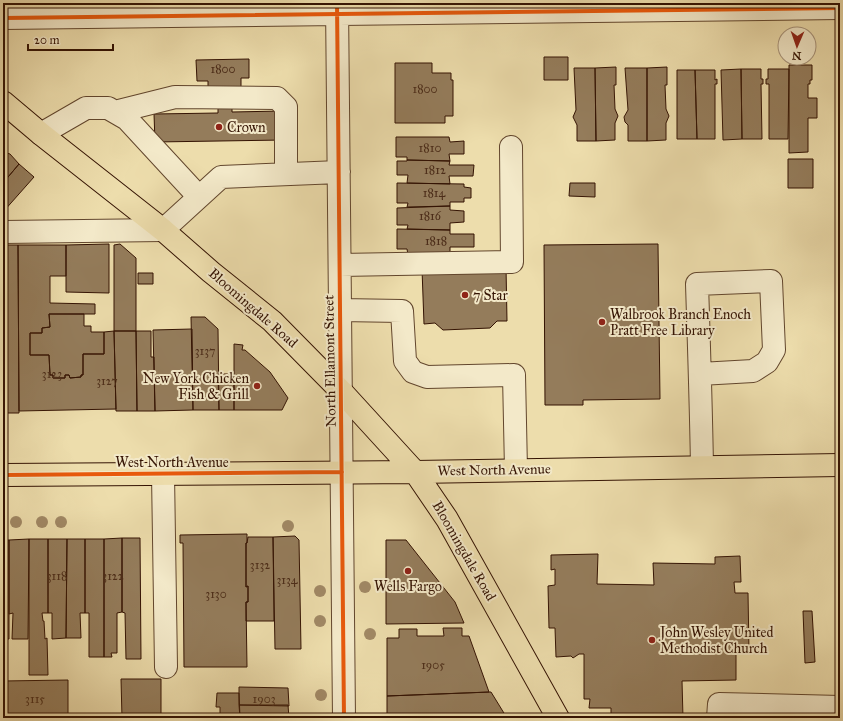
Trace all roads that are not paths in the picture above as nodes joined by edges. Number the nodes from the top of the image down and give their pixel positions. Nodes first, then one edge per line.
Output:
1 (550, 7) edge
2 (337, 8) edge
3 (840, 8) edge
4 (123, 10) edge
5 (3, 18) edge
6 (3, 102) edge
7 (115, 112) junction
8 (41, 134) junction
9 (511, 147) dead end
10 (339, 172) junction
11 (286, 174) junction
12 (199, 197) junction
13 (164, 230) junction
14 (3, 232) edge
15 (340, 265) junction
16 (340, 310) junction
17 (700, 374) junction
18 (341, 391) junction
19 (840, 465) edge
20 (702, 467) junction
21 (516, 470) junction
22 (342, 472) junction
23 (415, 472) junction
24 (163, 474) junction
25 (3, 475) edge
26 (166, 668) dead end
27 (840, 707) edge
28 (344, 718) edge
29 (558, 718) edge
30 (718, 718) edge

1 - 2 street
1 - 3 street
2 - 4 street
2 - 10 street, North Ellamont Street
4 - 5 street
6 - 8 main road, Bloomingdale Road
7 - 8 street
7 - 11 street
7 - 12 street
8 - 13 main road, Bloomingdale Road
9 - 15 street
10 - 11 street
10 - 15 street, North Ellamont Street
11 - 12 street
12 - 13 street
13 - 14 street
13 - 18 main road, Bloomingdale Road
15 - 16 street, North Ellamont Street
16 - 18 street, North Ellamont Street
16 - 21 street
17 - 17 street
17 - 20 street
18 - 22 street, North Ellamont Street
18 - 23 main road, Bloomingdale Road
19 - 20 main road, West North Avenue
20 - 21 main road, West North Avenue
21 - 23 main road, West North Avenue
22 - 23 main road, West North Avenue
22 - 24 main road, West North Avenue
22 - 28 street, North Ellamont Street
23 - 29 main road, Bloomingdale Road
24 - 25 main road, West North Avenue
24 - 26 street
27 - 30 street

